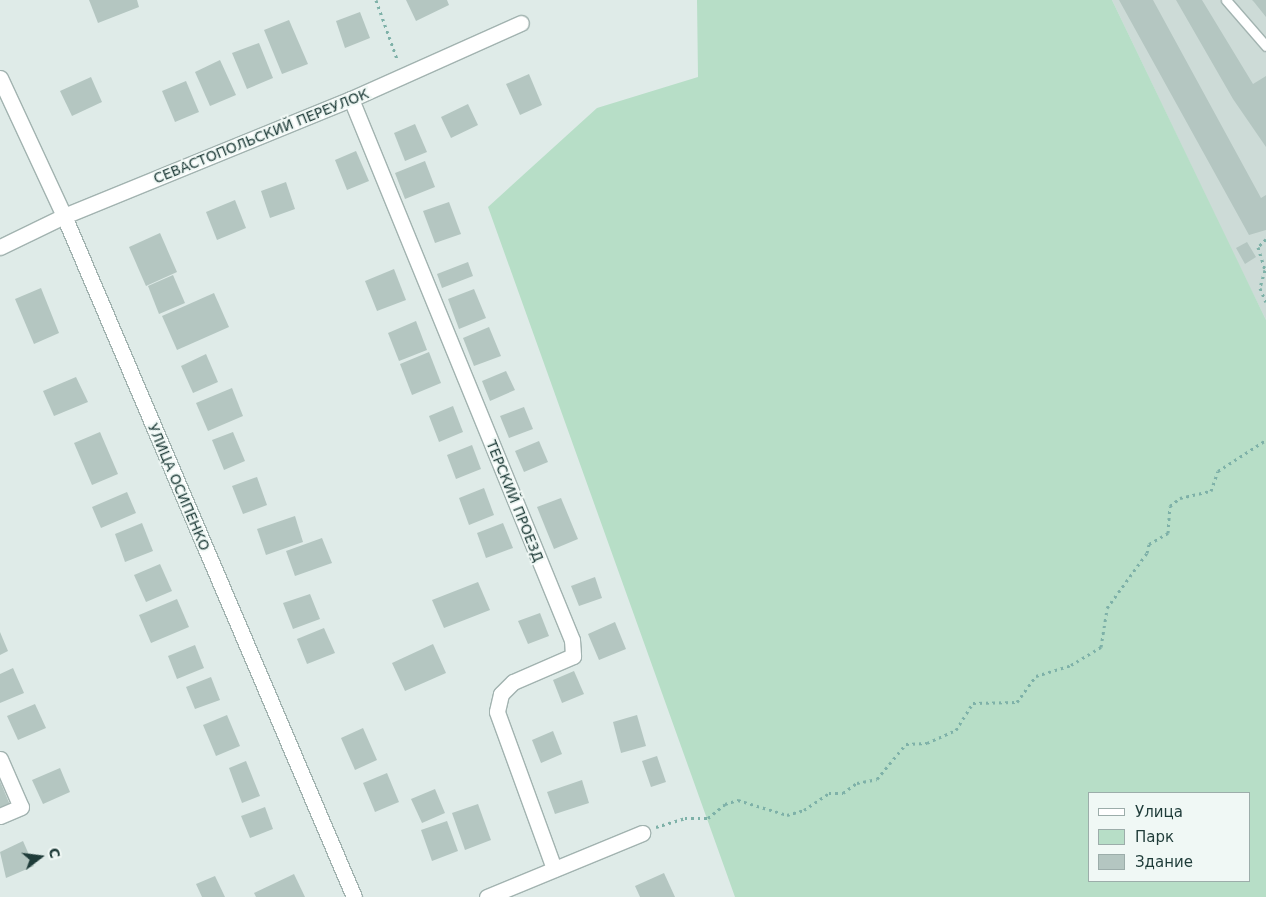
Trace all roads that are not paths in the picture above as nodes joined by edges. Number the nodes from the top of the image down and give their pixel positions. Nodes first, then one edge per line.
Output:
1 (1226, 0) edge
2 (521, 23) dead end
3 (1266, 46) edge
4 (0, 78) edge
5 (352, 100) junction
6 (64, 216) junction
7 (0, 247) edge
8 (0, 758) edge
9 (0, 816) edge
10 (642, 833) dead end
11 (554, 869) junction
12 (354, 897) edge
13 (487, 897) edge

1 - 3 lane
2 - 5 street, СЕВАСТОПОЛЬСКИЙ ПЕРЕУЛОК
4 - 6 street, УЛИЦА ОСИПЕНКО
5 - 6 street, СЕВАСТОПОЛЬСКИЙ ПЕРЕУЛОК
5 - 11 street, ТЕРСКИЙ ПРОЕЗД
6 - 7 street, СЕВАСТОПОЛЬСКИЙ ПЕРЕУЛОК
6 - 12 street, УЛИЦА ОСИПЕНКО
8 - 9 street
10 - 11 street
11 - 13 street

